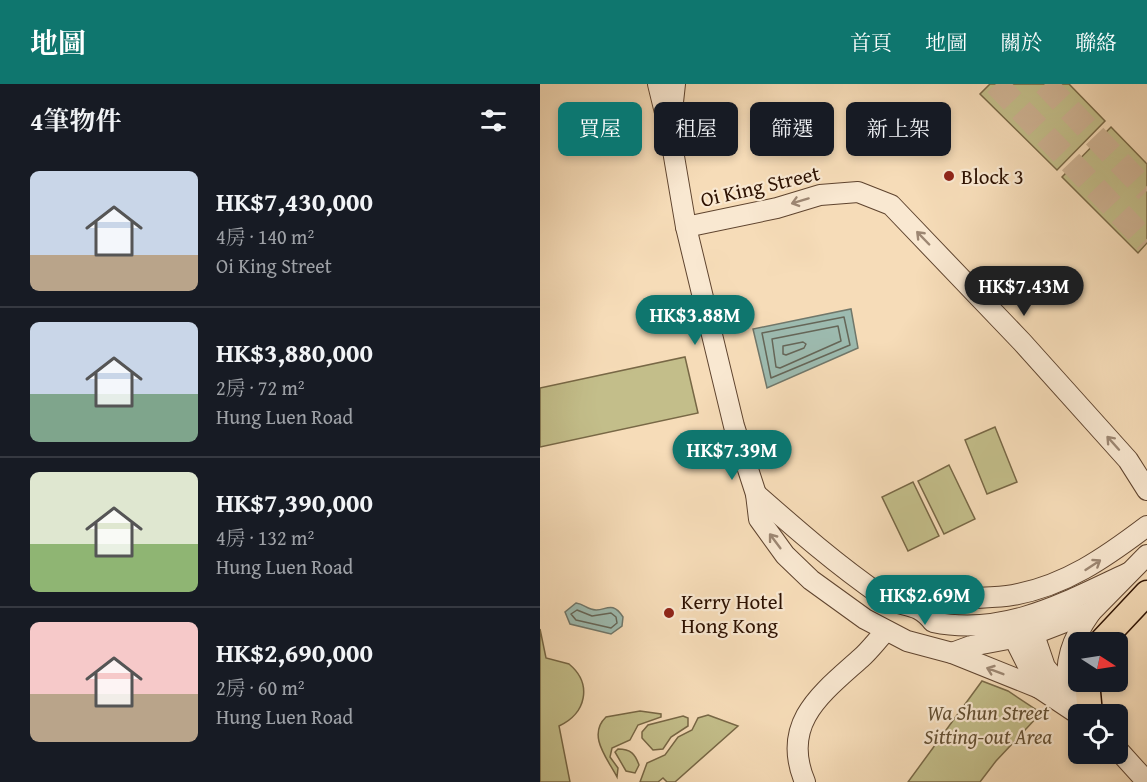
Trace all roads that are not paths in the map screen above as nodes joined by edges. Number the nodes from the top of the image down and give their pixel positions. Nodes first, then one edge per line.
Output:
1 (658, 84) edge
2 (675, 84) edge
3 (662, 102) edge
4 (673, 102) edge
5 (674, 156) edge
6 (686, 227) junction
7 (1147, 490) edge
8 (756, 494) junction
9 (1147, 526) edge
10 (1138, 564) edge
11 (1040, 589) junction
12 (1147, 593) edge
13 (889, 601) junction
14 (923, 609) junction
15 (1091, 612) junction
16 (1023, 627) junction
17 (886, 631) junction
18 (1078, 632) edge
19 (1110, 632) edge
20 (952, 653) junction
21 (1068, 682) edge
22 (1039, 688) junction
23 (1068, 707) edge
24 (1128, 761) edge
25 (805, 782) edge
26 (1147, 782) edge

1 - 3 street
2 - 4 street
5 - 6 street
7 -> 6 street, Oi King Street
6 - 8 street
8 - 13 street
17 -> 8 street
11 -> 9 street
10 - 15 street
10 - 16 street
11 - 14 street
11 - 16 street
12 - 19 main road
13 - 14 street
13 - 17 street
14 - 16 street
15 - 16 street
15 - 18 street
16 - 20 street
16 - 21 street
16 - 22 street
17 - 20 street
17 - 25 street
22 -> 20 street
22 - 23 street
24 - 26 street

